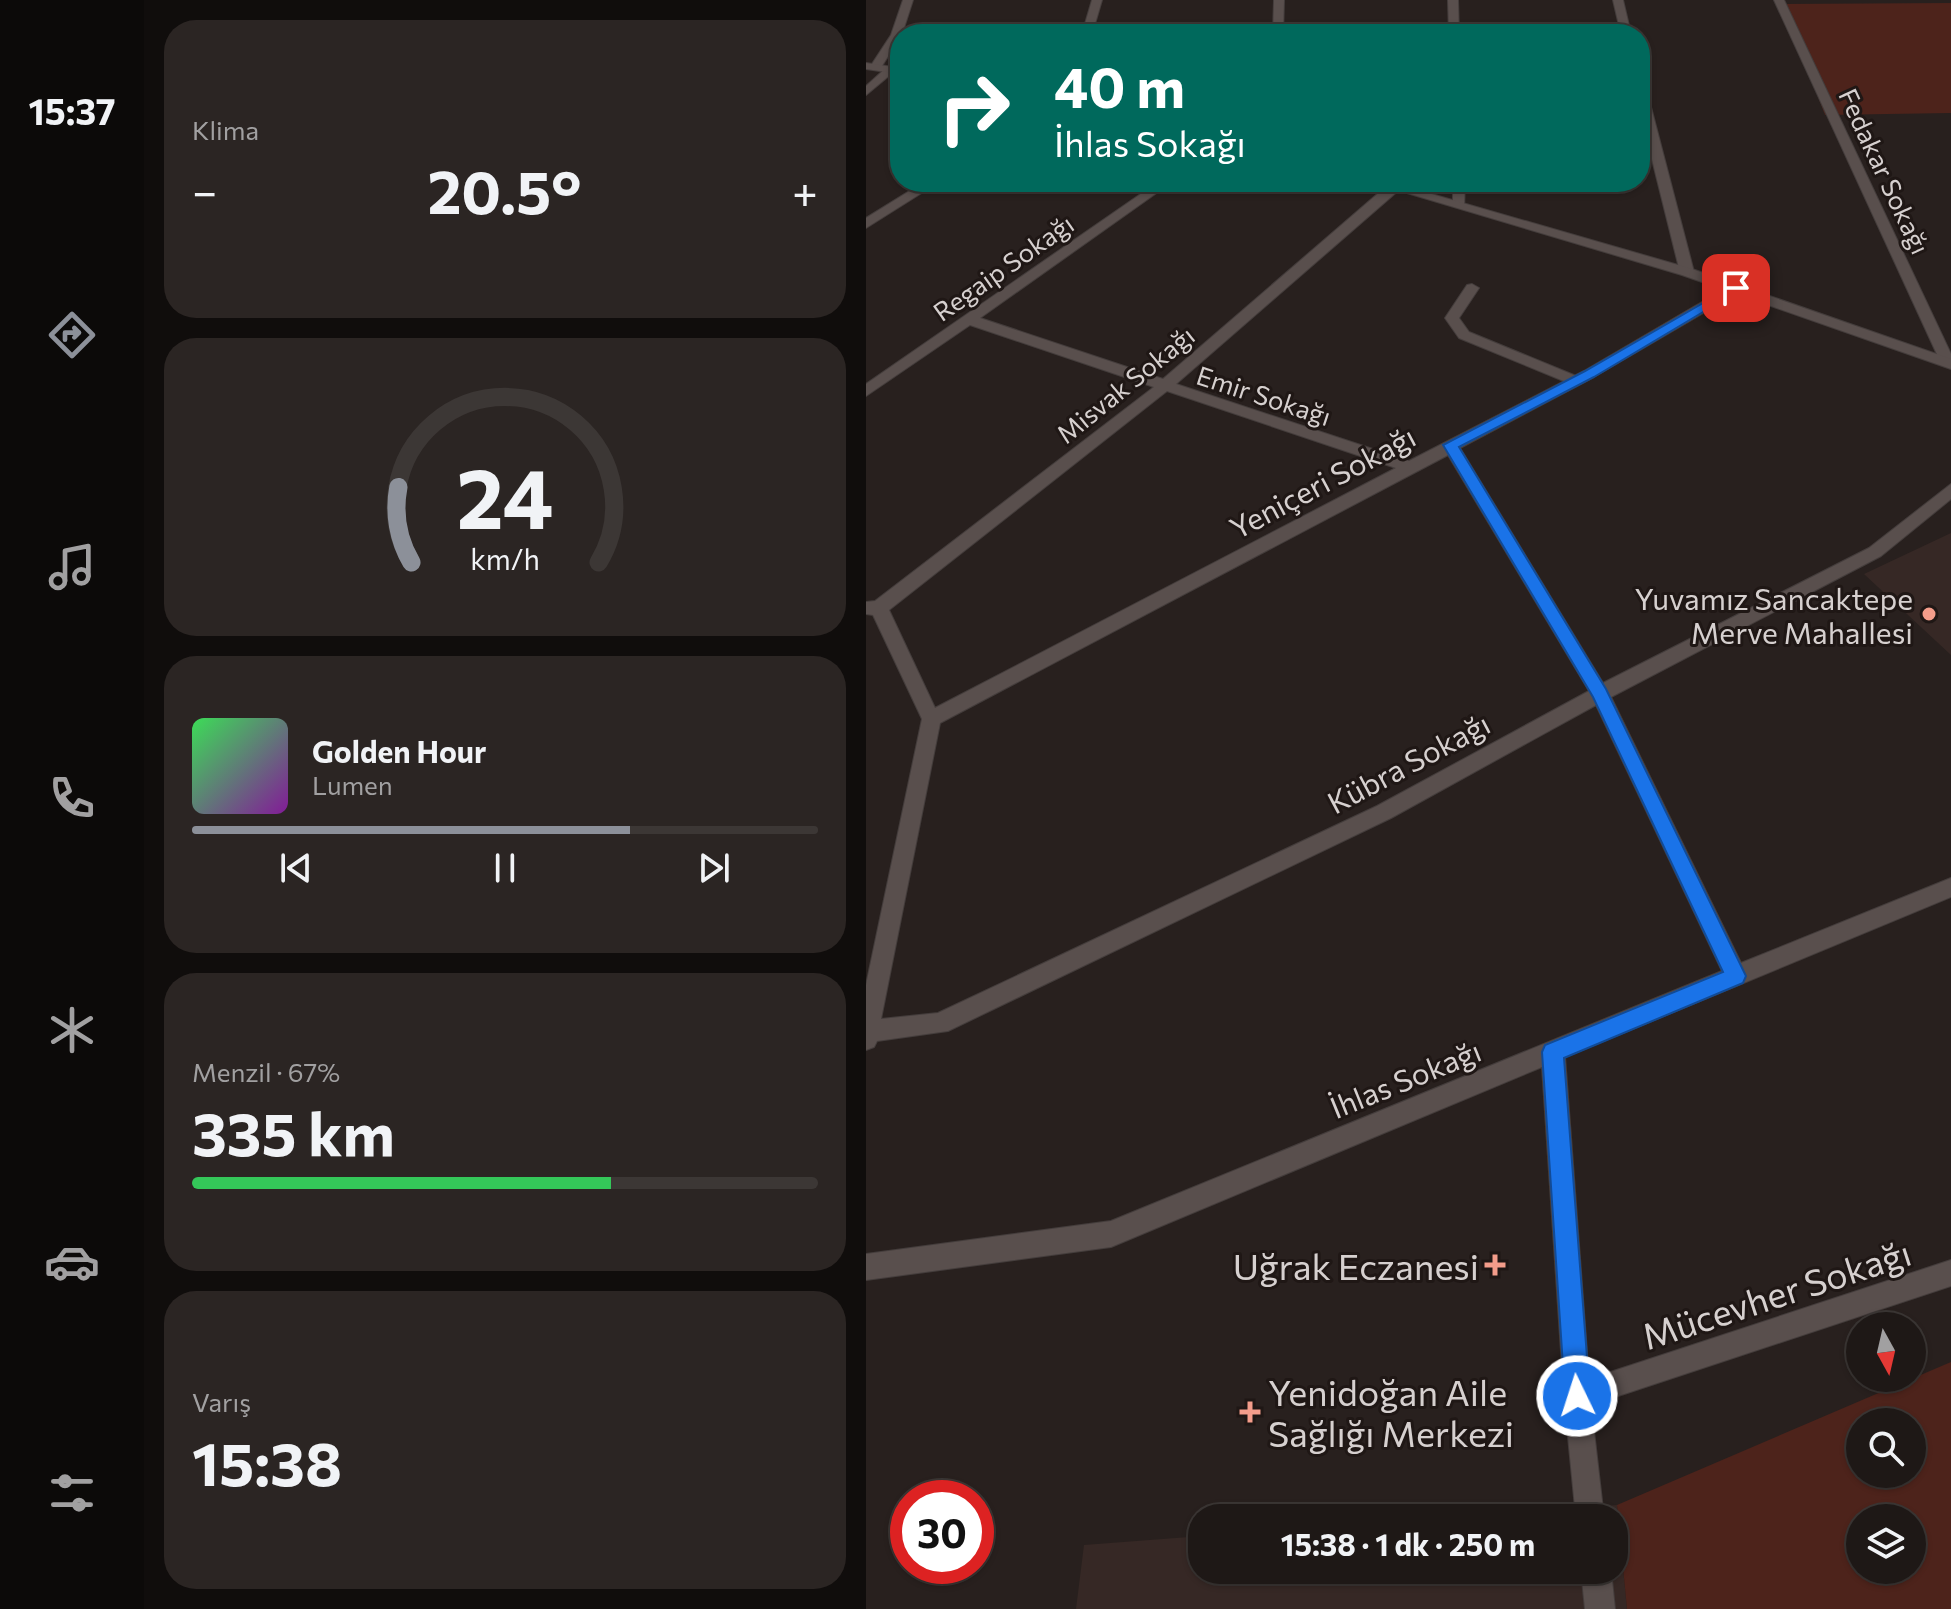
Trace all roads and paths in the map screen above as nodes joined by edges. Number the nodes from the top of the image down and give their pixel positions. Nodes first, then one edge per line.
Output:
1 (908, 0) edge
2 (1097, 0) edge
3 (1279, 0) edge
4 (1453, 0) edge
5 (1618, 0) edge
6 (1779, 0) edge
7 (900, 24) edge
8 (1090, 24) edge
9 (1278, 24) edge
10 (1454, 24) edge
11 (1624, 24) edge
12 (890, 43) edge
13 (871, 67) edge
14 (890, 74) edge
15 (866, 92) edge
16 (1650, 127) edge
17 (917, 192) edge
18 (1152, 192) edge
19 (1388, 192) edge
20 (1412, 192) edge
21 (1459, 192) edge
22 (1459, 205) junction
23 (866, 224) edge
24 (1687, 272) junction
25 (1472, 288) dead end
26 (1736, 288) junction
27 (970, 320) junction
28 (1950, 364) edge
29 (1576, 381) junction
30 (1163, 387) junction
31 (866, 391) edge
32 (1450, 445) junction
33 (1409, 467) junction
34 (1951, 490) edge
35 (872, 608) edge
36 (1600, 694) junction
37 (931, 719) junction
38 (1951, 887) edge
39 (1736, 976) junction
40 (867, 1035) edge
41 (1553, 1052) junction
42 (866, 1267) edge
43 (1951, 1273) edge
44 (1577, 1396) junction
45 (1589, 1504) edge
46 (1597, 1584) edge
47 (1600, 1609) edge

1 - 7 street
2 - 8 street
3 - 9 street
4 - 10 street
5 - 11 street
6 - 28 street, Fedakar Sokağı
12 - 13 street
14 - 15 street
16 - 24 street
17 - 23 street
18 - 27 street, Regaip Sokağı
19 - 30 street, Misvak Sokağı
20 - 22 street
21 - 22 street
22 - 24 street
24 - 26 street
25 - 29 street
26 - 28 street
26 - 29 street, Yeniçeri Sokağı
27 - 30 street, Emir Sokağı
27 - 31 street, Regaip Sokağı
29 - 32 street, Yeniçeri Sokağı
30 - 33 street, Emir Sokağı
30 - 35 street, Misvak Sokağı
32 - 33 street, Yeniçeri Sokağı
32 - 36 street
33 - 37 street, Yeniçeri Sokağı
34 - 36 street, Kübra Sokağı
35 - 37 street
36 - 39 street
36 - 40 street, Kübra Sokağı
37 - 40 street
38 - 39 street, İhlas Sokağı
39 - 41 street, İhlas Sokağı
41 - 42 street, İhlas Sokağı
41 - 44 street
43 - 44 street, Mücevher Sokağı
44 - 45 street
46 - 47 street

